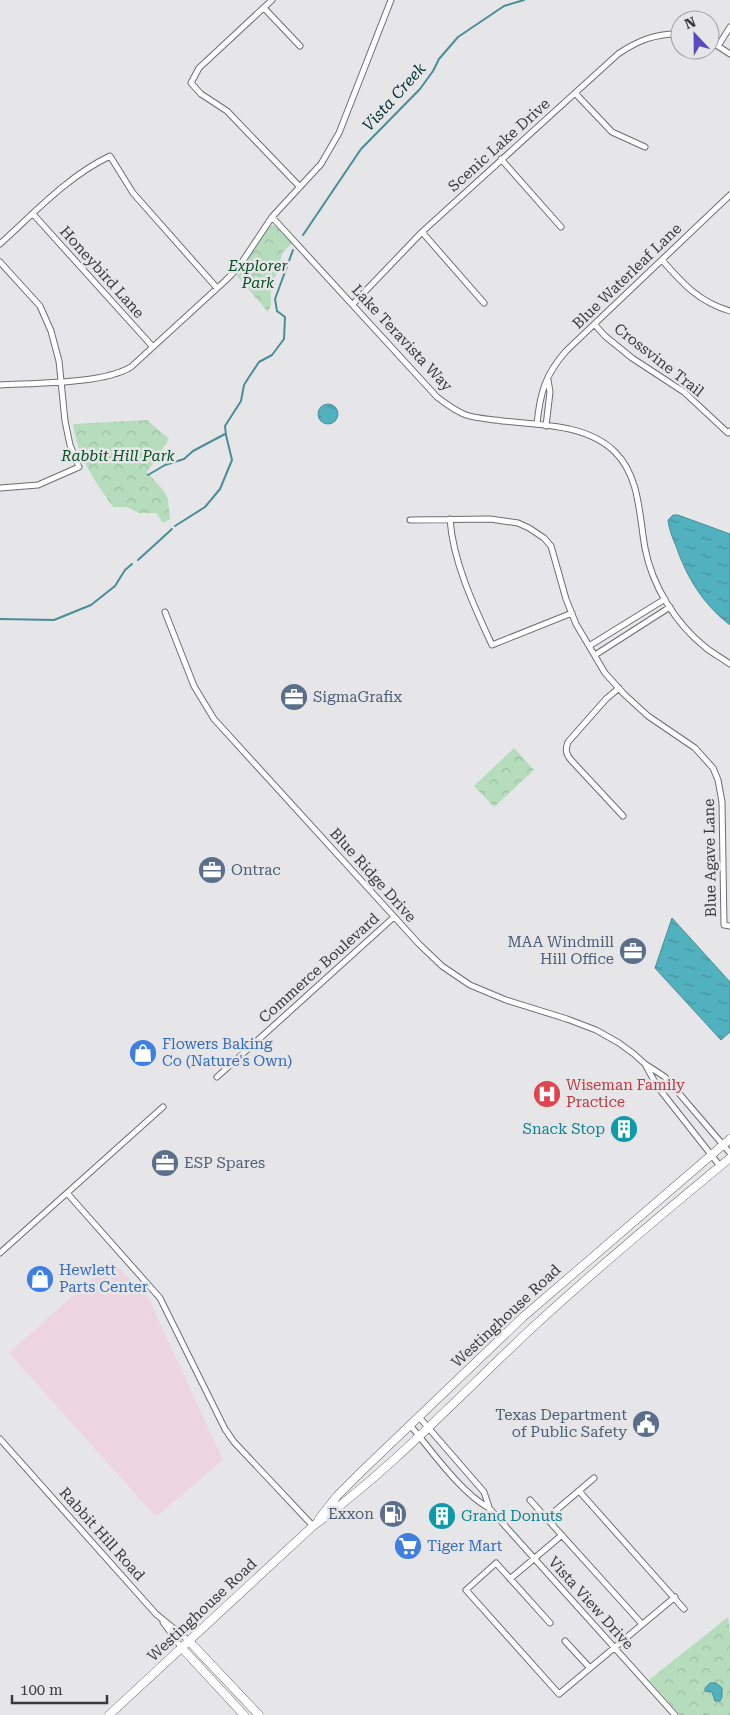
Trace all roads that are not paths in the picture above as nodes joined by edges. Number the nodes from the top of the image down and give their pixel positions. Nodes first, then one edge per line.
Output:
1 (272, 0) edge
2 (391, 0) edge
3 (264, 8) junction
4 (730, 27) edge
5 (670, 35) edge
6 (720, 43) edge
7 (300, 46) dead end
8 (575, 93) junction
9 (645, 147) dead end
10 (501, 159) junction
11 (300, 187) junction
12 (730, 195) edge
13 (33, 214) junction
14 (272, 217) junction
15 (561, 227) dead end
16 (422, 232) junction
17 (0, 244) edge
18 (662, 260) junction
19 (0, 262) edge
20 (217, 288) junction
21 (484, 303) dead end
22 (353, 304) junction
23 (730, 311) edge
24 (595, 325) junction
25 (153, 347) junction
26 (548, 380) junction
27 (62, 381) junction
28 (0, 385) edge
29 (538, 424) junction
30 (546, 426) junction
31 (730, 431) edge
32 (0, 488) edge
33 (450, 519) junction
34 (410, 520) dead end
35 (665, 599) junction
36 (670, 607) junction
37 (165, 612) dead end
38 (572, 613) junction
39 (589, 646) junction
40 (595, 655) junction
41 (730, 664) edge
42 (619, 688) junction
43 (623, 816) dead end
44 (394, 917) junction
45 (730, 926) edge
46 (644, 1064) junction
47 (217, 1077) dead end
48 (163, 1107) dead end
49 (730, 1139) edge
50 (723, 1145) junction
51 (730, 1153) edge
52 (711, 1155) junction
53 (730, 1158) edge
54 (720, 1166) junction
55 (67, 1192) junction
56 (0, 1253) edge
57 (419, 1417) junction
58 (410, 1425) junction
59 (429, 1428) junction
60 (420, 1436) junction
61 (0, 1439) edge
62 (594, 1478) dead end
63 (579, 1491) junction
64 (530, 1500) dead end
65 (489, 1508) junction
66 (547, 1518) junction
67 (313, 1526) junction
68 (562, 1535) junction
69 (534, 1558) junction
70 (510, 1579) junction
71 (674, 1597) junction
72 (684, 1609) dead end
73 (156, 1614) junction
74 (550, 1623) dead end
75 (642, 1624) junction
76 (189, 1641) junction
77 (565, 1641) dead end
78 (182, 1647) junction
79 (614, 1648) junction
80 (590, 1668) junction
81 (109, 1715) edge
82 (244, 1715) edge
83 (259, 1715) edge
84 (675, 1715) edge

1 - 3 street
2 - 11 street
3 - 7 street
3 - 11 street
4 - 6 street
5 - 8 street, Scenic Lake Drive
8 - 9 street
8 - 10 street, Scenic Lake Drive
10 - 15 street
10 - 16 street, Scenic Lake Drive
11 - 14 street
12 - 18 street, Blue Waterleaf Lane
13 - 17 street
13 - 20 street
13 - 25 street, Honeybird Lane
14 - 20 street
14 - 22 street, Lake Teravista Way
16 - 21 street
16 - 22 street, Scenic Lake Drive
18 - 23 street
18 - 24 street, Blue Waterleaf Lane
19 - 27 street
20 - 25 street
22 - 29 street, Lake Teravista Way
24 - 26 street, Blue Waterleaf Lane
24 - 31 street, Crossvine Trail
25 - 27 street
26 - 29 street, Blue Waterleaf Lane
26 - 30 street, Blue Waterleaf Lane
27 - 28 street
27 - 32 street
29 - 30 street, Lake Teravista Way
30 - 35 street, Lake Teravista Way
33 - 34 street, Blue Agave Lane
33 - 38 street, Blue Agave Lane
33 - 38 street
35 - 36 street, Lake Teravista Way
35 - 39 street
36 - 40 street
36 - 41 street, Lake Teravista Way
37 - 44 street, Blue Ridge Drive
38 - 39 street, Blue Agave Lane
39 - 40 street, Blue Agave Lane
40 - 42 street, Blue Agave Lane
42 - 43 street
42 - 45 street, Blue Agave Lane
44 - 46 street, Blue Ridge Drive
44 - 47 street, Commerce Boulevard
46 - 50 street, Blue Ridge Drive
46 - 52 street, Blue Ridge Drive
48 - 55 street
49 - 50 main road, Westinghouse Road
50 - 51 street, Blue Ridge Drive
50 - 52 main road, Westinghouse Road
52 - 54 street, Blue Ridge Drive
52 - 57 main road, Westinghouse Road
53 - 54 main road, Westinghouse Road
54 - 59 main road, Westinghouse Road
55 - 56 street
55 - 67 street
57 - 58 main road, Westinghouse Road
57 - 59 street, Vista View Drive
58 - 60 street, Vista View Drive
58 - 67 main road, Westinghouse Road
59 - 60 main road, Westinghouse Road
59 - 65 street, Vista View Drive
60 - 65 street, Vista View Drive
60 - 67 main road, Westinghouse Road
61 - 73 street, Rabbit Hill Road
62 - 63 street
63 - 66 street
63 - 71 street
64 - 66 street
65 - 69 street, Vista View Drive
66 - 68 street
67 - 76 main road, Westinghouse Road
68 - 69 street
68 - 75 street
69 - 70 street
69 - 79 street, Vista View Drive
70 - 74 street
70 - 80 street
71 - 72 street
71 - 75 street
73 - 76 street, Rabbit Hill Road
73 - 78 street
75 - 79 street
76 - 78 main road, Westinghouse Road
76 - 83 main road
77 - 80 street
78 - 81 main road, Westinghouse Road
78 - 82 main road
79 - 80 street
79 - 84 street, Vista View Drive

